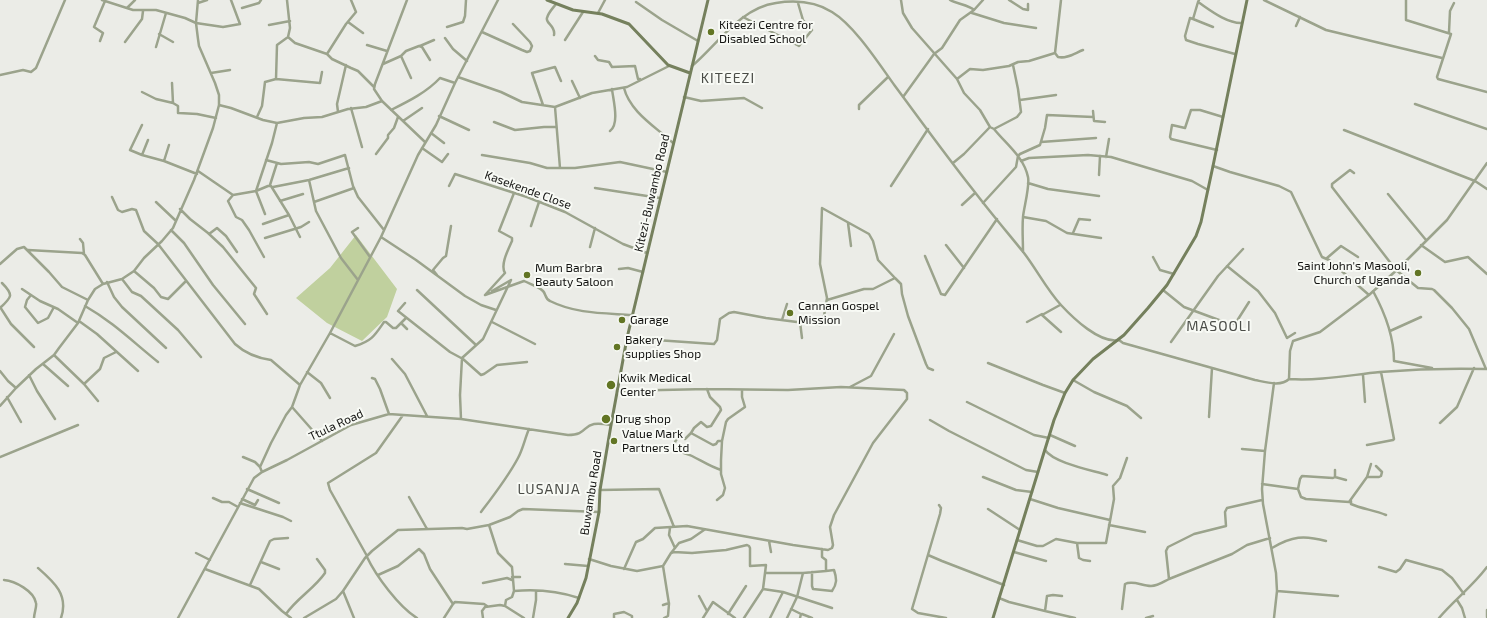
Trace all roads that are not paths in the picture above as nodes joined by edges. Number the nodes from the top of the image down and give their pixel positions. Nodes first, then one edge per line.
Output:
1 (65, 0) edge
2 (104, 0) edge
3 (135, 0) edge
4 (207, 0) edge
5 (232, 0) edge
6 (261, 0) edge
7 (288, 0) edge
8 (351, 0) edge
9 (408, 0) edge
10 (466, 0) edge
11 (498, 0) edge
12 (547, 0) edge
13 (604, 0) edge
14 (708, 0) edge
15 (901, 0) edge
16 (950, 0) edge
17 (983, 0) edge
18 (1009, 0) edge
19 (1061, 0) edge
20 (1247, 0) edge
21 (1264, 0) edge
22 (1406, 0) edge
23 (198, 1) edge
24 (776, 1) edge
25 (1198, 1) edge
26 (636, 2) dead end
27 (798, 2) junction
28 (1454, 3) dead end
29 (556, 4) junction
30 (1028, 4) dead end
31 (127, 8) junction
32 (242, 8) dead end
33 (143, 11) junction
34 (973, 11) junction
35 (583, 12) junction
36 (166, 13) junction
37 (598, 14) junction
38 (743, 17) junction
39 (1300, 17) junction
40 (1193, 19) junction
41 (290, 21) junction
42 (348, 22) junction
43 (196, 23) junction
44 (1242, 23) junction
45 (512, 24) dead end
46 (269, 25) dead end
47 (1296, 26) dead end
48 (447, 27) dead end
49 (1213, 27) dead end
50 (1036, 28) dead end
51 (482, 32) junction
52 (1449, 32) junction
53 (363, 33) dead end
54 (159, 34) junction
55 (554, 35) dead end
56 (288, 38) junction
57 (445, 38) dead end
58 (434, 40) dead end
59 (565, 40) dead end
60 (698, 40) junction
61 (100, 41) dead end
62 (125, 42) dead end
63 (174, 42) dead end
64 (367, 45) dead end
65 (420, 46) junction
66 (156, 47) dead end
67 (1083, 50) dead end
68 (387, 51) junction
69 (1055, 53) junction
70 (327, 54) junction
71 (934, 54) junction
72 (1235, 54) junction
73 (401, 56) junction
74 (595, 56) dead end
75 (1442, 58) junction
76 (430, 60) dead end
77 (467, 60) junction
78 (383, 64) junction
79 (346, 65) junction
80 (1012, 65) junction
81 (669, 66) junction
82 (692, 66) junction
83 (230, 70) dead end
84 (322, 72) dead end
85 (211, 73) junction
86 (690, 73) junction
87 (0, 75) edge
88 (458, 77) junction
89 (888, 77) junction
90 (411, 78) dead end
91 (276, 79) junction
92 (957, 79) junction
93 (640, 80) junction
94 (561, 81) dead end
95 (572, 81) dead end
96 (172, 83) dead end
97 (454, 83) junction
98 (374, 87) junction
99 (624, 88) junction
100 (612, 89) junction
101 (142, 92) dead end
102 (1487, 92) edge
103 (1056, 95) dead end
104 (684, 97) junction
105 (903, 97) junction
106 (580, 98) junction
107 (1020, 100) junction
108 (382, 101) junction
109 (173, 103) junction
110 (1414, 104) dead end
111 (219, 105) junction
112 (544, 106) junction
113 (351, 108) junction
114 (422, 108) dead end
115 (555, 108) junction
116 (762, 108) dead end
117 (859, 109) dead end
118 (391, 110) junction
119 (1093, 111) dead end
120 (338, 112) junction
121 (439, 116) junction
122 (257, 117) junction
123 (398, 117) junction
124 (1093, 117) junction
125 (1222, 117) junction
126 (216, 118) junction
127 (403, 121) junction
128 (494, 122) dead end
129 (1105, 122) dead end
130 (277, 123) junction
131 (142, 125) dead end
132 (556, 127) junction
133 (990, 127) junction
134 (928, 129) junction
135 (994, 129) junction
136 (1487, 129) edge
137 (469, 130) dead end
138 (1344, 130) dead end
139 (610, 131) dead end
140 (431, 133) junction
141 (1096, 138) dead end
142 (1109, 139) dead end
143 (148, 140) dead end
144 (425, 142) junction
145 (1041, 142) junction
146 (444, 143) dead end
147 (673, 143) junction
148 (169, 145) dead end
149 (362, 147) dead end
150 (422, 148) junction
151 (1216, 150) junction
152 (376, 154) dead end
153 (448, 154) dead end
154 (142, 155) junction
155 (482, 155) dead end
156 (1018, 156) junction
157 (1100, 156) junction
158 (1106, 157) junction
159 (266, 160) junction
160 (164, 161) junction
161 (1020, 161) junction
162 (277, 163) junction
163 (953, 163) junction
164 (1487, 163) edge
165 (1213, 166) junction
166 (349, 168) junction
167 (560, 168) junction
168 (197, 172) junction
169 (667, 172) junction
170 (1354, 173) dead end
171 (1099, 175) dead end
172 (309, 180) junction
173 (1476, 181) junction
174 (1028, 183) junction
175 (270, 185) junction
176 (449, 186) dead end
177 (892, 186) dead end
178 (273, 188) junction
179 (354, 188) junction
180 (594, 188) dead end
181 (1487, 189) edge
182 (1208, 190) junction
183 (256, 191) junction
184 (514, 193) junction
185 (975, 193) junction
186 (303, 194) dead end
187 (1388, 194) dead end
188 (233, 195) junction
189 (1099, 196) dead end
190 (112, 197) dead end
191 (660, 198) junction
192 (280, 201) junction
193 (156, 202) dead end
194 (314, 202) junction
195 (539, 202) junction
196 (983, 203) junction
197 (962, 205) dead end
198 (180, 209) junction
199 (265, 214) dead end
200 (289, 215) junction
201 (1023, 217) junction
202 (175, 220) junction
203 (996, 220) junction
204 (1090, 220) dead end
205 (309, 222) dead end
206 (848, 222) junction
207 (263, 224) dead end
208 (451, 226) dead end
209 (532, 226) dead end
210 (296, 228) junction
211 (358, 228) dead end
212 (595, 228) junction
213 (171, 230) junction
214 (384, 230) junction
215 (1073, 233) junction
216 (210, 234) junction
217 (300, 237) dead end
218 (381, 237) junction
219 (265, 238) dead end
220 (1101, 238) dead end
221 (80, 239) dead end
222 (1426, 240) junction
223 (158, 244) junction
224 (946, 244) dead end
225 (1421, 245) junction
226 (851, 246) dead end
227 (590, 247) dead end
228 (1243, 249) dead end
229 (27, 250) junction
230 (237, 252) dead end
231 (1023, 252) junction
232 (648, 253) junction
233 (84, 254) junction
234 (370, 256) junction
235 (925, 256) dead end
236 (1358, 256) dead end
237 (264, 257) dead end
238 (1153, 257) dead end
239 (1326, 259) junction
240 (0, 264) edge
241 (1226, 266) junction
242 (964, 268) junction
243 (619, 269) dead end
244 (1396, 270) junction
245 (134, 271) junction
246 (642, 272) junction
247 (1174, 274) junction
248 (1487, 274) edge
249 (895, 278) junction
250 (122, 279) junction
251 (358, 280) junction
252 (443, 281) junction
253 (107, 282) junction
254 (186, 282) junction
255 (2, 283) dead end
256 (103, 284) junction
257 (22, 289) dead end
258 (417, 290) dead end
259 (1163, 290) junction
260 (1373, 292) junction
261 (31, 295) junction
262 (484, 295) junction
263 (1369, 295) junction
264 (88, 300) junction
265 (827, 300) junction
266 (1249, 302) dead end
267 (405, 303) dead end
268 (787, 304) dead end
269 (1060, 305) junction
270 (85, 306) junction
271 (54, 307) junction
272 (0, 308) edge
273 (496, 310) junction
274 (1192, 311) junction
275 (267, 314) dead end
276 (1042, 314) junction
277 (632, 315) junction
278 (406, 318) junction
279 (1421, 318) dead end
280 (782, 320) junction
281 (78, 322) junction
282 (492, 322) junction
283 (800, 322) junction
284 (1027, 322) dead end
285 (401, 323) junction
286 (245, 324) dead end
287 (407, 329) dead end
288 (1390, 331) junction
289 (1062, 332) dead end
290 (330, 333) junction
291 (1295, 333) dead end
292 (894, 334) dead end
293 (627, 338) junction
294 (802, 338) dead end
295 (1119, 340) junction
296 (1171, 342) dead end
297 (535, 344) dead end
298 (476, 345) junction
299 (34, 347) dead end
300 (166, 348) dead end
301 (116, 352) junction
302 (54, 355) junction
303 (201, 357) dead end
304 (392, 358) dead end
305 (462, 358) junction
306 (158, 362) dead end
307 (527, 362) dead end
308 (988, 363) dead end
309 (43, 364) junction
310 (1212, 368) junction
311 (1436, 368) junction
312 (1474, 368) junction
313 (1486, 369) edge
314 (932, 370) dead end
315 (0, 371) edge
316 (138, 371) dead end
317 (307, 372) junction
318 (1380, 372) junction
319 (29, 375) junction
320 (1363, 375) junction
321 (372, 378) dead end
322 (1073, 380) junction
323 (1290, 380) junction
324 (1274, 383) junction
325 (84, 384) junction
326 (300, 385) junction
327 (68, 386) dead end
328 (850, 387) junction
329 (16, 388) junction
330 (707, 389) junction
331 (742, 390) junction
332 (617, 391) junction
333 (1065, 393) junction
334 (7, 397) junction
335 (330, 398) dead end
336 (98, 401) dead end
337 (967, 402) dead end
338 (1365, 402) dead end
339 (0, 406) edge
340 (292, 406) junction
341 (389, 414) junction
342 (404, 415) junction
343 (427, 416) junction
344 (1209, 417) dead end
345 (1142, 418) dead end
346 (55, 419) dead end
347 (461, 419) junction
348 (930, 420) dead end
349 (21, 422) dead end
350 (1440, 423) dead end
351 (78, 425) dead end
352 (610, 425) junction
353 (529, 429) junction
354 (691, 433) junction
355 (1049, 436) junction
356 (322, 441) junction
357 (722, 441) junction
358 (1075, 446) dead end
359 (1366, 446) dead end
360 (1242, 449) dead end
361 (1045, 450) junction
362 (1265, 451) junction
363 (0, 457) edge
364 (243, 457) dead end
365 (1127, 458) dead end
366 (1371, 464) dead end
367 (1376, 466) dead end
368 (260, 467) junction
369 (721, 470) junction
370 (1335, 470) dead end
371 (262, 472) junction
372 (1038, 472) junction
373 (1107, 475) dead end
374 (983, 477) dead end
375 (1335, 477) junction
376 (1367, 477) junction
377 (1346, 480) dead end
378 (1262, 484) junction
379 (248, 489) junction
380 (1298, 489) junction
381 (600, 490) junction
382 (1032, 492) junction
383 (409, 497) dead end
384 (213, 498) dead end
385 (242, 499) junction
386 (1030, 499) junction
387 (258, 500) dead end
388 (717, 500) dead end
389 (1262, 500) junction
390 (1351, 501) junction
391 (240, 503) junction
392 (279, 503) dead end
393 (939, 505) dead end
394 (238, 507) junction
395 (988, 509) dead end
396 (481, 512) dead end
397 (598, 512) junction
398 (1386, 515) dead end
399 (1110, 520) junction
400 (291, 521) dead end
401 (489, 525) junction
402 (1109, 525) junction
403 (672, 527) junction
404 (427, 529) junction
405 (704, 529) junction
406 (1020, 530) junction
407 (1144, 532) dead end
408 (288, 538) dead end
409 (1270, 538) junction
410 (1017, 540) junction
411 (769, 541) junction
412 (1326, 541) dead end
413 (1077, 543) junction
414 (1272, 548) junction
415 (675, 549) junction
416 (822, 549) junction
417 (771, 552) dead end
418 (1014, 552) junction
419 (196, 553) dead end
420 (671, 553) junction
421 (928, 555) junction
422 (367, 556) junction
423 (317, 559) dead end
424 (589, 559) junction
425 (210, 560) junction
426 (1046, 561) dead end
427 (1090, 561) dead end
428 (262, 562) junction
429 (565, 564) dead end
430 (588, 566) junction
431 (663, 566) junction
432 (1379, 567) dead end
433 (1487, 567) edge
434 (38, 568) dead end
435 (205, 569) junction
436 (279, 569) dead end
437 (624, 569) junction
438 (826, 571) junction
439 (812, 572) junction
440 (766, 573) junction
441 (803, 573) junction
442 (378, 575) junction
443 (520, 577) dead end
444 (512, 579) junction
445 (1169, 579) junction
446 (4, 580) dead end
447 (483, 583) dead end
448 (250, 585) junction
449 (1004, 585) junction
450 (746, 586) dead end
451 (763, 589) junction
452 (536, 590) junction
453 (343, 591) junction
454 (514, 591) junction
455 (1277, 591) junction
456 (783, 592) junction
457 (1464, 594) junction
458 (699, 596) dead end
459 (797, 596) junction
460 (1062, 596) dead end
461 (1338, 596) dead end
462 (579, 598) junction
463 (999, 598) junction
464 (1457, 600) junction
465 (669, 602) junction
466 (453, 604) junction
467 (663, 605) dead end
468 (487, 606) junction
469 (505, 606) junction
470 (832, 608) dead end
471 (791, 609) junction
472 (1122, 609) dead end
473 (1487, 610) edge
474 (707, 611) junction
475 (1045, 611) junction
476 (286, 614) junction
477 (728, 614) junction
478 (801, 614) junction
479 (1153, 616) dead end
480 (1487, 617) edge
481 (34, 618) edge
482 (61, 618) edge
483 (178, 618) edge
484 (291, 618) edge
485 (304, 618) edge
486 (354, 618) edge
487 (417, 618) edge
488 (444, 618) edge
489 (483, 618) edge
490 (524, 618) edge
491 (533, 618) edge
492 (568, 618) edge
493 (614, 618) edge
494 (632, 618) edge
495 (664, 618) edge
496 (702, 618) edge
497 (735, 618) edge
498 (744, 618) edge
499 (770, 618) edge
500 (787, 618) edge
501 (800, 618) edge
502 (812, 618) edge
503 (946, 618) edge
504 (993, 618) edge
505 (1075, 618) edge
506 (1148, 618) edge
507 (1274, 618) edge
508 (1438, 618) edge
509 (1465, 618) edge

1 - 87 street
2 - 31 street
2 - 61 street
3 - 31 street
4 - 23 street
5 - 43 street
6 - 32 street
7 - 41 street
8 - 42 street
9 - 68 street
10 - 48 street
11 - 51 street
12 - 29 street
13 - 37 street
14 - 60 street, Kitezi-Buwambo Road
15 - 71 street
16 - 34 street
17 - 34 street
18 - 30 street
19 - 69 street
20 - 44 street
21 - 39 street
22 - 52 street
23 - 43 street
24 - 27 street
24 - 38 street
25 - 40 street
25 - 44 street
26 - 60 street
27 - 38 street
27 - 89 street
28 - 52 street
29 - 35 street
29 - 55 street
31 - 33 street
33 - 36 street
33 - 62 street
34 - 50 street
34 - 71 street
35 - 37 street
35 - 59 street
36 - 43 street
36 - 54 street
37 - 81 street
38 - 82 street
39 - 47 street
39 - 75 street
40 - 49 street
40 - 72 street
41 - 46 street
41 - 56 street
42 - 53 street
42 - 70 street
43 - 85 street
44 - 72 street
45 - 51 street
51 - 77 street
52 - 75 street
54 - 63 street
54 - 66 street
56 - 70 street
56 - 91 street
57 - 77 street
58 - 65 street
60 - 82 street, Kitezi-Buwambo Road
64 - 68 street
65 - 73 street
65 - 76 street
67 - 69 street
68 - 78 street
69 - 80 street
70 - 79 street
71 - 92 street
71 - 105 street
72 - 125 street
73 - 78 street
73 - 90 street
74 - 93 street
75 - 102 street
77 - 88 street
78 - 98 street
79 - 98 street
79 - 120 street
80 - 92 street
80 - 107 street
81 - 86 street
81 - 93 street
82 - 86 street, Kitezi-Buwambo Road
83 - 85 street
84 - 91 street
85 - 111 street
86 - 104 street, Kitezi-Buwambo Road
88 - 97 street
88 - 112 street
89 - 105 street
89 - 117 street
91 - 122 street
92 - 133 street
93 - 99 street
94 - 112 street
95 - 106 street
96 - 109 street
97 - 118 street
97 - 121 street
98 - 108 street
99 - 100 street
99 - 147 street
100 - 106 street
100 - 139 street
101 - 109 street
103 - 107 street
104 - 116 street
104 - 147 street, Kitezi-Buwambo Road
105 - 134 street
106 - 115 street
107 - 135 street
108 - 113 street
108 - 118 street
109 - 126 street
110 - 136 street
111 - 122 street
111 - 126 street
112 - 115 street
113 - 120 street
113 - 149 street
114 - 127 street
115 - 132 street
118 - 123 street
119 - 124 street
120 - 130 street
121 - 137 street
121 - 140 street
122 - 130 street
123 - 127 street
123 - 152 street
124 - 129 street
124 - 145 street
125 - 151 street
125 - 151 street
126 - 168 street
127 - 144 street
128 - 132 street
130 - 159 street
131 - 154 street
132 - 167 street
133 - 135 street
133 - 163 street
134 - 163 street
134 - 177 street
135 - 156 street
138 - 173 street
140 - 144 street
140 - 146 street
141 - 145 street
142 - 158 street
143 - 154 street
144 - 150 street
145 - 156 street
147 - 169 street, Kitezi-Buwambo Road
148 - 160 street
150 - 153 street
150 - 214 street
151 - 165 street
154 - 160 street
155 - 167 street
156 - 161 street
156 - 196 street
157 - 158 street
157 - 161 street
157 - 171 street
158 - 182 street
159 - 162 street
159 - 183 street
160 - 168 street
161 - 174 street
162 - 166 street
162 - 175 street
163 - 185 street
164 - 173 street
165 - 182 street
165 - 239 street
166 - 172 street
166 - 179 street
167 - 169 street
168 - 188 street
168 - 198 street
169 - 191 street, Kitezi-Buwambo Road
170 - 244 street
172 - 178 street
172 - 194 street
173 - 181 street
173 - 222 street
174 - 189 street
174 - 201 street
175 - 178 street
175 - 183 street
176 - 184 street, Kasekende Close
178 - 192 street
179 - 194 street
179 - 214 street
180 - 191 street
182 - 247 street
183 - 188 street
183 - 199 street
184 - 195 street, Kasekende Close
184 - 262 street
185 - 196 street
185 - 197 street
186 - 192 street
187 - 222 street
188 - 237 street
190 - 223 street
191 - 232 street, Kitezi-Buwambo Road
192 - 200 street
193 - 202 street
194 - 251 street
195 - 209 street
195 - 212 street, Kasekende Close
196 - 203 street
198 - 202 street
198 - 216 street
200 - 207 street
200 - 210 street
201 - 215 street
201 - 231 street
202 - 213 street
203 - 231 street
203 - 242 street
204 - 215 street
205 - 210 street
206 - 226 street
206 - 249 street
206 - 265 street
208 - 252 street
210 - 217 street
210 - 219 street
211 - 234 street
212 - 227 street
212 - 232 street, Kasekende Close
213 - 223 street
213 - 286 street
214 - 218 street
215 - 220 street
216 - 230 street
216 - 275 street
218 - 234 street
218 - 252 street
221 - 233 street
222 - 225 street
223 - 245 street
223 - 254 street
224 - 242 street
225 - 244 street
225 - 248 street
228 - 241 street
229 - 233 street
229 - 240 street
229 - 264 street
231 - 269 street
232 - 246 street, Kitezi-Buwambo Road
233 - 256 street
234 - 251 street
235 - 242 street
236 - 239 street
238 - 247 street
239 - 263 street
241 - 274 street
241 - 291 street
243 - 246 street
244 - 260 street
244 - 313 street
245 - 250 street
245 - 254 street
246 - 277 street, Kitezi-Buwambo Road
247 - 259 street
249 - 265 street
249 - 314 street
250 - 253 street
250 - 303 street
251 - 290 street
252 - 273 street
253 - 256 street
253 - 300 street
254 - 326 street
255 - 272 street
256 - 264 street
257 - 261 street
258 - 298 street
259 - 274 street
259 - 295 street
260 - 263 street
260 - 288 street
261 - 271 street
261 - 271 street
262 - 273 street
262 - 277 street
263 - 323 street
264 - 270 street
265 - 283 street
266 - 274 street
267 - 278 street
268 - 280 street
269 - 276 street
269 - 295 street
270 - 281 street
270 - 306 street
271 - 281 street
272 - 299 street
273 - 282 street
274 - 296 street
276 - 284 street
276 - 289 street
277 - 293 street, Kitezi-Buwambo Road
278 - 285 street
278 - 305 street
279 - 288 street
280 - 283 street
280 - 293 street
281 - 301 street
281 - 302 street
282 - 297 street
282 - 298 street
283 - 294 street
285 - 287 street
285 - 290 street
288 - 311 street
290 - 317 street
292 - 328 street
293 - 332 street, Kitezi-Buwambo Road
295 - 310 street
295 - 322 street
298 - 305 street
301 - 316 street
301 - 325 street
302 - 309 street
302 - 325 street
304 - 343 street
305 - 307 street
305 - 347 street
308 - 333 street
309 - 319 street
309 - 327 street
310 - 324 street
310 - 344 street
311 - 312 street
311 - 318 street
312 - 313 street
312 - 350 street
315 - 329 street
317 - 326 street
317 - 335 street
318 - 320 street
318 - 359 street
319 - 329 street
319 - 346 street
320 - 323 street
320 - 338 street
321 - 341 street
322 - 333 street
322 - 345 street
323 - 324 street
324 - 362 street
325 - 336 street
326 - 340 street
328 - 331 street
328 - 416 street
329 - 334 street
330 - 331 street
330 - 332 street
330 - 354 street
331 - 357 street
332 - 352 street, Buwambu Road
333 - 355 street
334 - 339 street
334 - 349 street
337 - 355 street
340 - 356 street
340 - 368 street
341 - 342 street, Ttula Road
341 - 356 street, Ttula Road
342 - 343 street, Ttula Road
342 - 422 street
343 - 347 street, Ttula Road
347 - 353 street, Ttula Road
348 - 372 street
351 - 363 street
352 - 353 street, Ttula Road
352 - 381 street, Buwambu Road
353 - 396 street
354 - 357 street
354 - 369 street
355 - 358 street
355 - 361 street
356 - 371 street, Ttula Road
357 - 369 street
360 - 362 street
361 - 372 street
361 - 373 street
362 - 378 street
364 - 368 street
365 - 399 street
366 - 376 street
367 - 376 street
368 - 371 street
369 - 388 street
370 - 375 street
371 - 379 street, Ttula Road
372 - 382 street
374 - 382 street
375 - 377 street
375 - 380 street
376 - 390 street
378 - 380 street
378 - 389 street
379 - 385 street, Ttula Road
379 - 392 street
380 - 390 street
381 - 397 street, Buwambu Road
381 - 403 street
382 - 386 street
383 - 404 street
384 - 394 street
385 - 387 street
385 - 391 street, Ttula Road
386 - 399 street
386 - 406 street
389 - 409 street
389 - 445 street
390 - 398 street
391 - 394 street, Ttula Road
391 - 400 street
393 - 421 street
394 - 425 street, Ttula Road
395 - 406 street
397 - 401 street
397 - 424 street, Buwambu Road
399 - 402 street
401 - 404 street
401 - 444 street
402 - 407 street
402 - 413 street
403 - 405 street
403 - 415 street
403 - 437 street
404 - 422 street
405 - 411 street
405 - 415 street
406 - 410 street
408 - 428 street
409 - 414 street
409 - 445 street
410 - 413 street
410 - 418 street
411 - 416 street
411 - 417 street
412 - 414 street
413 - 427 street
414 - 455 street
415 - 420 street
416 - 438 street
418 - 426 street
418 - 449 street
419 - 425 street
420 - 431 street
420 - 440 street
421 - 449 street
421 - 503 street
422 - 442 street
422 - 453 street
423 - 476 street
424 - 430 street, Buwambu Road
424 - 437 street
425 - 435 street, Ttula Road
428 - 436 street
428 - 448 street
429 - 430 street
430 - 462 street, Buwambu Road
431 - 437 street
431 - 465 street
432 - 457 street
433 - 457 street
434 - 482 street
435 - 448 street
435 - 483 street, Ttula Road
438 - 439 street
438 - 439 street
439 - 441 street
440 - 441 street
440 - 451 street
441 - 459 street
442 - 466 street
442 - 487 street
443 - 444 street
444 - 447 street
444 - 454 street
445 - 472 street
446 - 481 street
448 - 476 street
449 - 463 street
450 - 477 street
451 - 456 street
451 - 498 street
452 - 454 street
452 - 462 street
452 - 491 street
453 - 485 street
453 - 486 street
454 - 469 street
455 - 461 street
455 - 507 street
456 - 459 street
456 - 499 street
457 - 464 street
458 - 474 street
459 - 470 street
459 - 471 street
460 - 475 street
462 - 492 street, Buwambu Road
463 - 475 street
463 - 504 street
464 - 508 street
464 - 509 street
465 - 467 street
465 - 495 street
466 - 468 street
466 - 488 street
468 - 469 street
468 - 489 street
469 - 490 street
471 - 478 street
471 - 500 street
473 - 480 street
474 - 477 street
474 - 496 street
475 - 505 street
476 - 484 street
477 - 497 street
478 - 501 street
478 - 502 street
479 - 506 street
493 - 494 street

